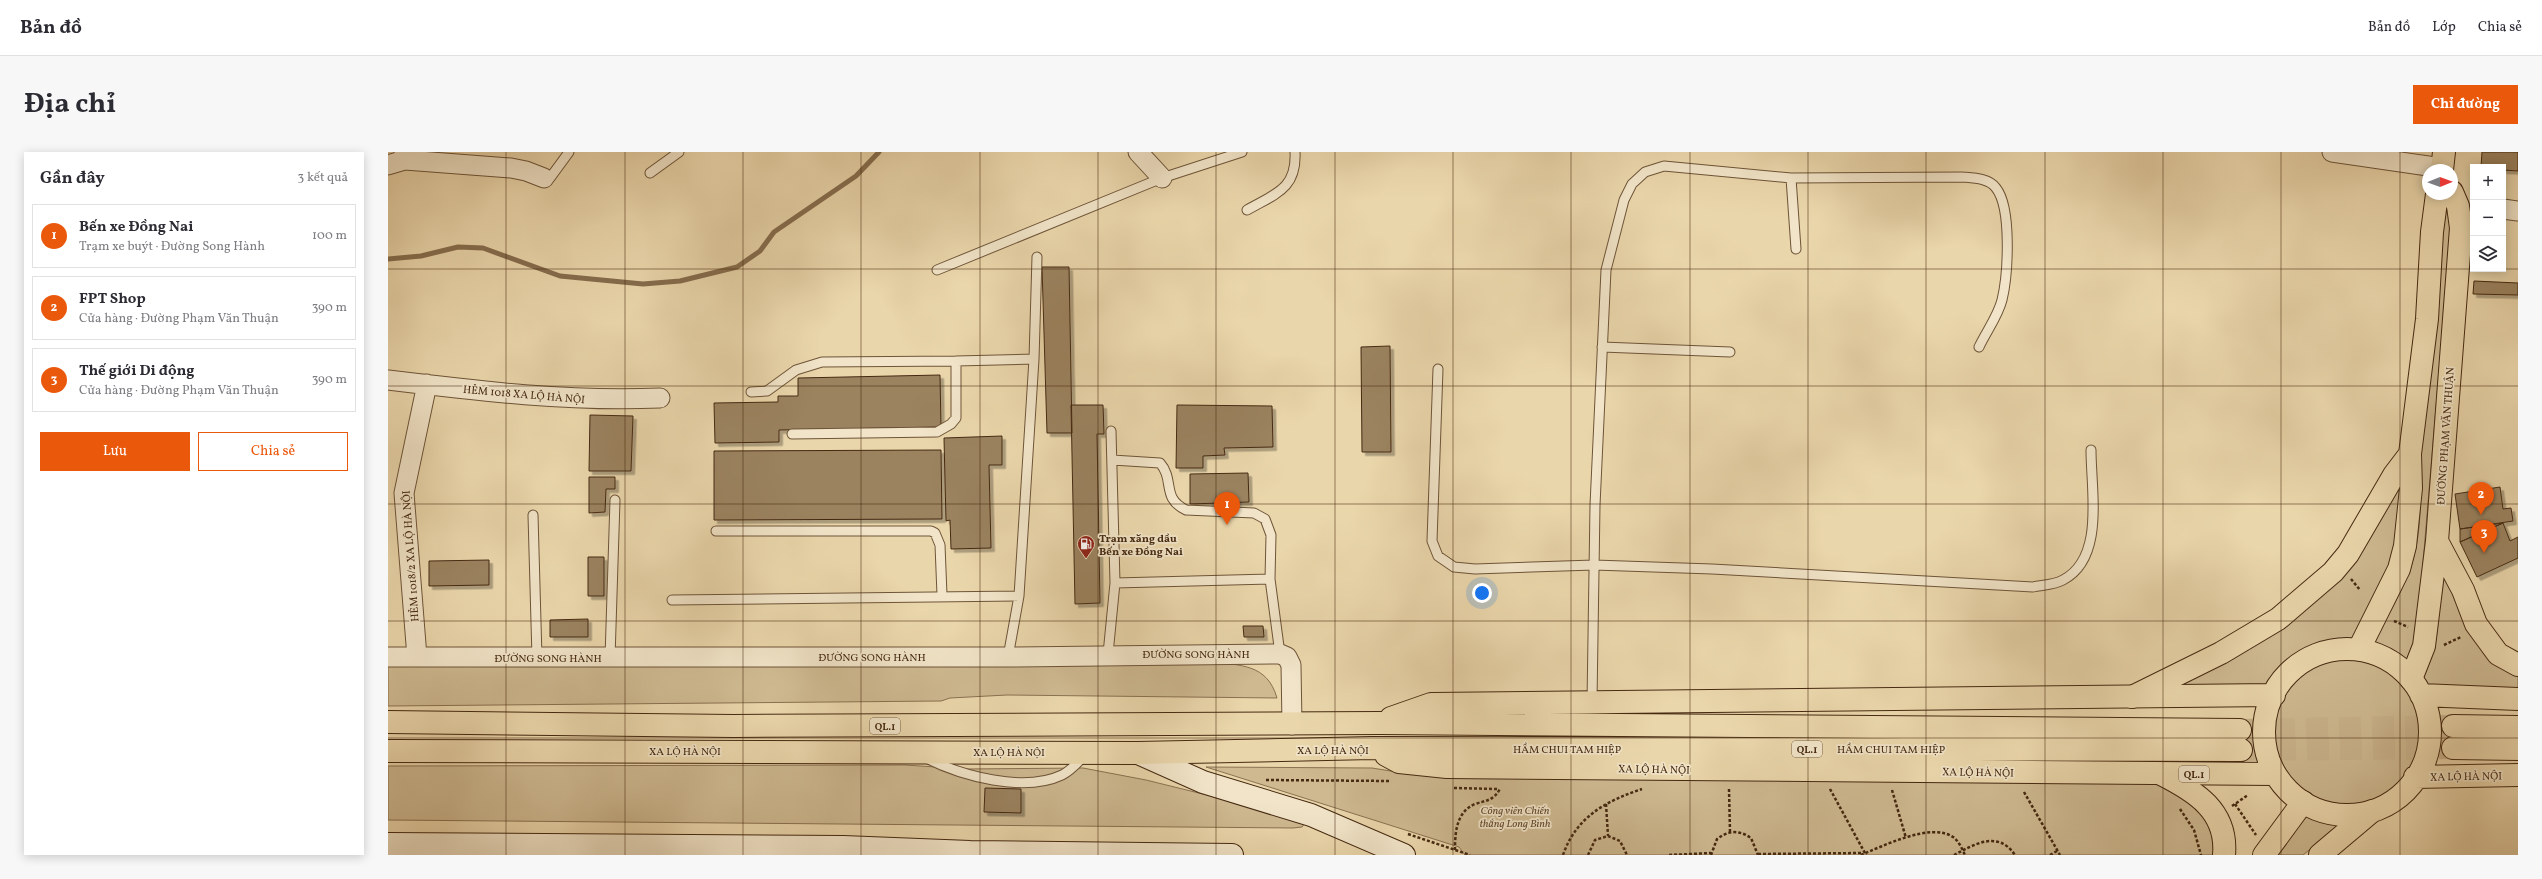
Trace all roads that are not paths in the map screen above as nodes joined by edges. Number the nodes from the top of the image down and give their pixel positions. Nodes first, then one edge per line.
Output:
1 (569, 152) edge
2 (1138, 152) edge
3 (1242, 152) edge
4 (1295, 152) edge
5 (2332, 152) edge
6 (399, 159) edge
7 (2434, 164) edge
8 (544, 178) joint
9 (1162, 178) junction
10 (1791, 178) junction
11 (2436, 200) edge
12 (2461, 201) edge
13 (2506, 209) edge
14 (1247, 210) dead end
15 (2518, 211) edge
16 (1796, 249) dead end
17 (1037, 257) dead end
18 (937, 270) dead end
19 (1979, 347) dead end
20 (1602, 348) junction
21 (1730, 352) dead end
22 (1034, 359) junction
23 (956, 361) junction
24 (1438, 369) dead end
25 (388, 380) edge
26 (427, 384) junction
27 (751, 392) dead end
28 (660, 398) dead end
29 (1111, 431) dead end
30 (792, 434) dead end
31 (2091, 450) dead end
32 (2410, 454) junction
33 (1112, 460) junction
34 (396, 493) edge
35 (615, 500) dead end
36 (533, 515) dead end
37 (716, 531) dead end
38 (2437, 542) junction
39 (1594, 566) junction
40 (1270, 579) junction
41 (1115, 583) junction
42 (942, 595) junction
43 (1019, 596) junction
44 (672, 600) dead end
45 (2359, 649) junction
46 (1108, 654) junction
47 (1280, 654) junction
48 (388, 657) edge
49 (417, 657) junction
50 (1008, 657) junction
51 (537, 658) junction
52 (610, 658) junction
53 (2518, 665) edge
54 (2416, 687) junction
55 (2274, 695) junction
56 (2132, 697) junction
57 (2518, 700) edge
58 (1592, 702) junction
59 (388, 722) edge
60 (1381, 723) junction
61 (1292, 725) junction
62 (2453, 726) tunnel mouth
63 (2518, 727) edge
64 (1372, 748) junction
65 (2454, 748) tunnel mouth
66 (2518, 749) edge
67 (388, 751) edge
68 (914, 752) junction
69 (1087, 752) junction
70 (1138, 753) junction
71 (2161, 774) junction
72 (2275, 774) junction
73 (2518, 775) edge
74 (2415, 777) junction
75 (2303, 802) junction
76 (2372, 811) junction
77 (388, 844) edge
78 (2260, 846) edge
79 (416, 849) edge
80 (565, 850) edge
81 (842, 851) edge
82 (974, 854) edge
83 (1232, 855) edge
84 (1404, 855) edge
85 (2224, 855) edge
86 (2320, 855) edge

1 - 8 lane
2 - 9 street
3 - 9 lane
4 - 14 lane
5 - 7 street
6 - 8 street
9 - 18 lane
10 - 16 lane
10 - 19 lane
10 - 20 lane
11 - 32 main road
12 - 38 main road, ĐƯỜNG PHẠM VĂN THUẬN
13 - 15 street
17 - 22 lane
20 - 21 lane
20 - 39 lane
22 - 23 lane
22 - 43 lane
23 - 27 lane
23 - 30 lane
24 - 39 lane
25 - 26 street, HẺM 1018 XA LỘ HÀ NỘI
26 - 28 street, HẺM 1018 XA LỘ HÀ NỘI
26 - 34 street, HẺM 1018/2 XA LỘ HÀ NỘI
29 - 33 lane
31 - 39 lane
32 - 45 main road
32 - 56 main road
33 - 40 lane
33 - 41 lane
34 - 49 street, HẺM 1018/2 XA LỘ HÀ NỘI
35 - 52 lane
36 - 51 lane
37 - 42 lane
38 - 53 main road
38 - 54 main road, ĐƯỜNG PHẠM VĂN THUẬN
39 - 58 lane
40 - 41 lane
40 - 47 lane
41 - 46 lane
42 - 43 lane
42 - 44 lane
43 - 50 lane
45 - 54 main road
45 - 55 main road
46 - 47 street, ĐƯỜNG SONG HÀNH
46 - 50 street, ĐƯỜNG SONG HÀNH
47 - 61 street
48 - 49 street, ĐƯỜNG SONG HÀNH
49 - 51 street, ĐƯỜNG SONG HÀNH
50 - 52 street, ĐƯỜNG SONG HÀNH
51 - 52 street, ĐƯỜNG SONG HÀNH
54 - 57 main road
54 - 74 main road
55 - 56 main road, QL.1
55 - 72 main road
56 - 58 main road, QL.1
58 - 60 main road, QL.1
59 - 61 main road, QL.1
60 - 61 main road, QL.1
60 - 64 main road, HẦM CHUI TAM HIỆP / QL.1
62 - 63 main road
64 - 70 main road, XA LỘ HÀ NỘI / QL.1
64 - 71 main road, XA LỘ HÀ NỘI / QL.1
65 - 66 main road
67 - 68 main road, XA LỘ HÀ NỘI / QL.1
68 - 69 main road, XA LỘ HÀ NỘI / QL.1
68 - 69 lane
69 - 70 main road, XA LỘ HÀ NỘI / QL.1
70 - 84 street
71 - 72 main road, XA LỘ HÀ NỘI / QL.1
71 - 85 main road
72 - 75 main road
73 - 74 main road, XA LỘ HÀ NỘI
74 - 76 main road
75 - 76 main road
75 - 78 main road
76 - 86 main road
77 - 79 street
79 - 80 street
80 - 81 street
81 - 82 street
82 - 83 street

